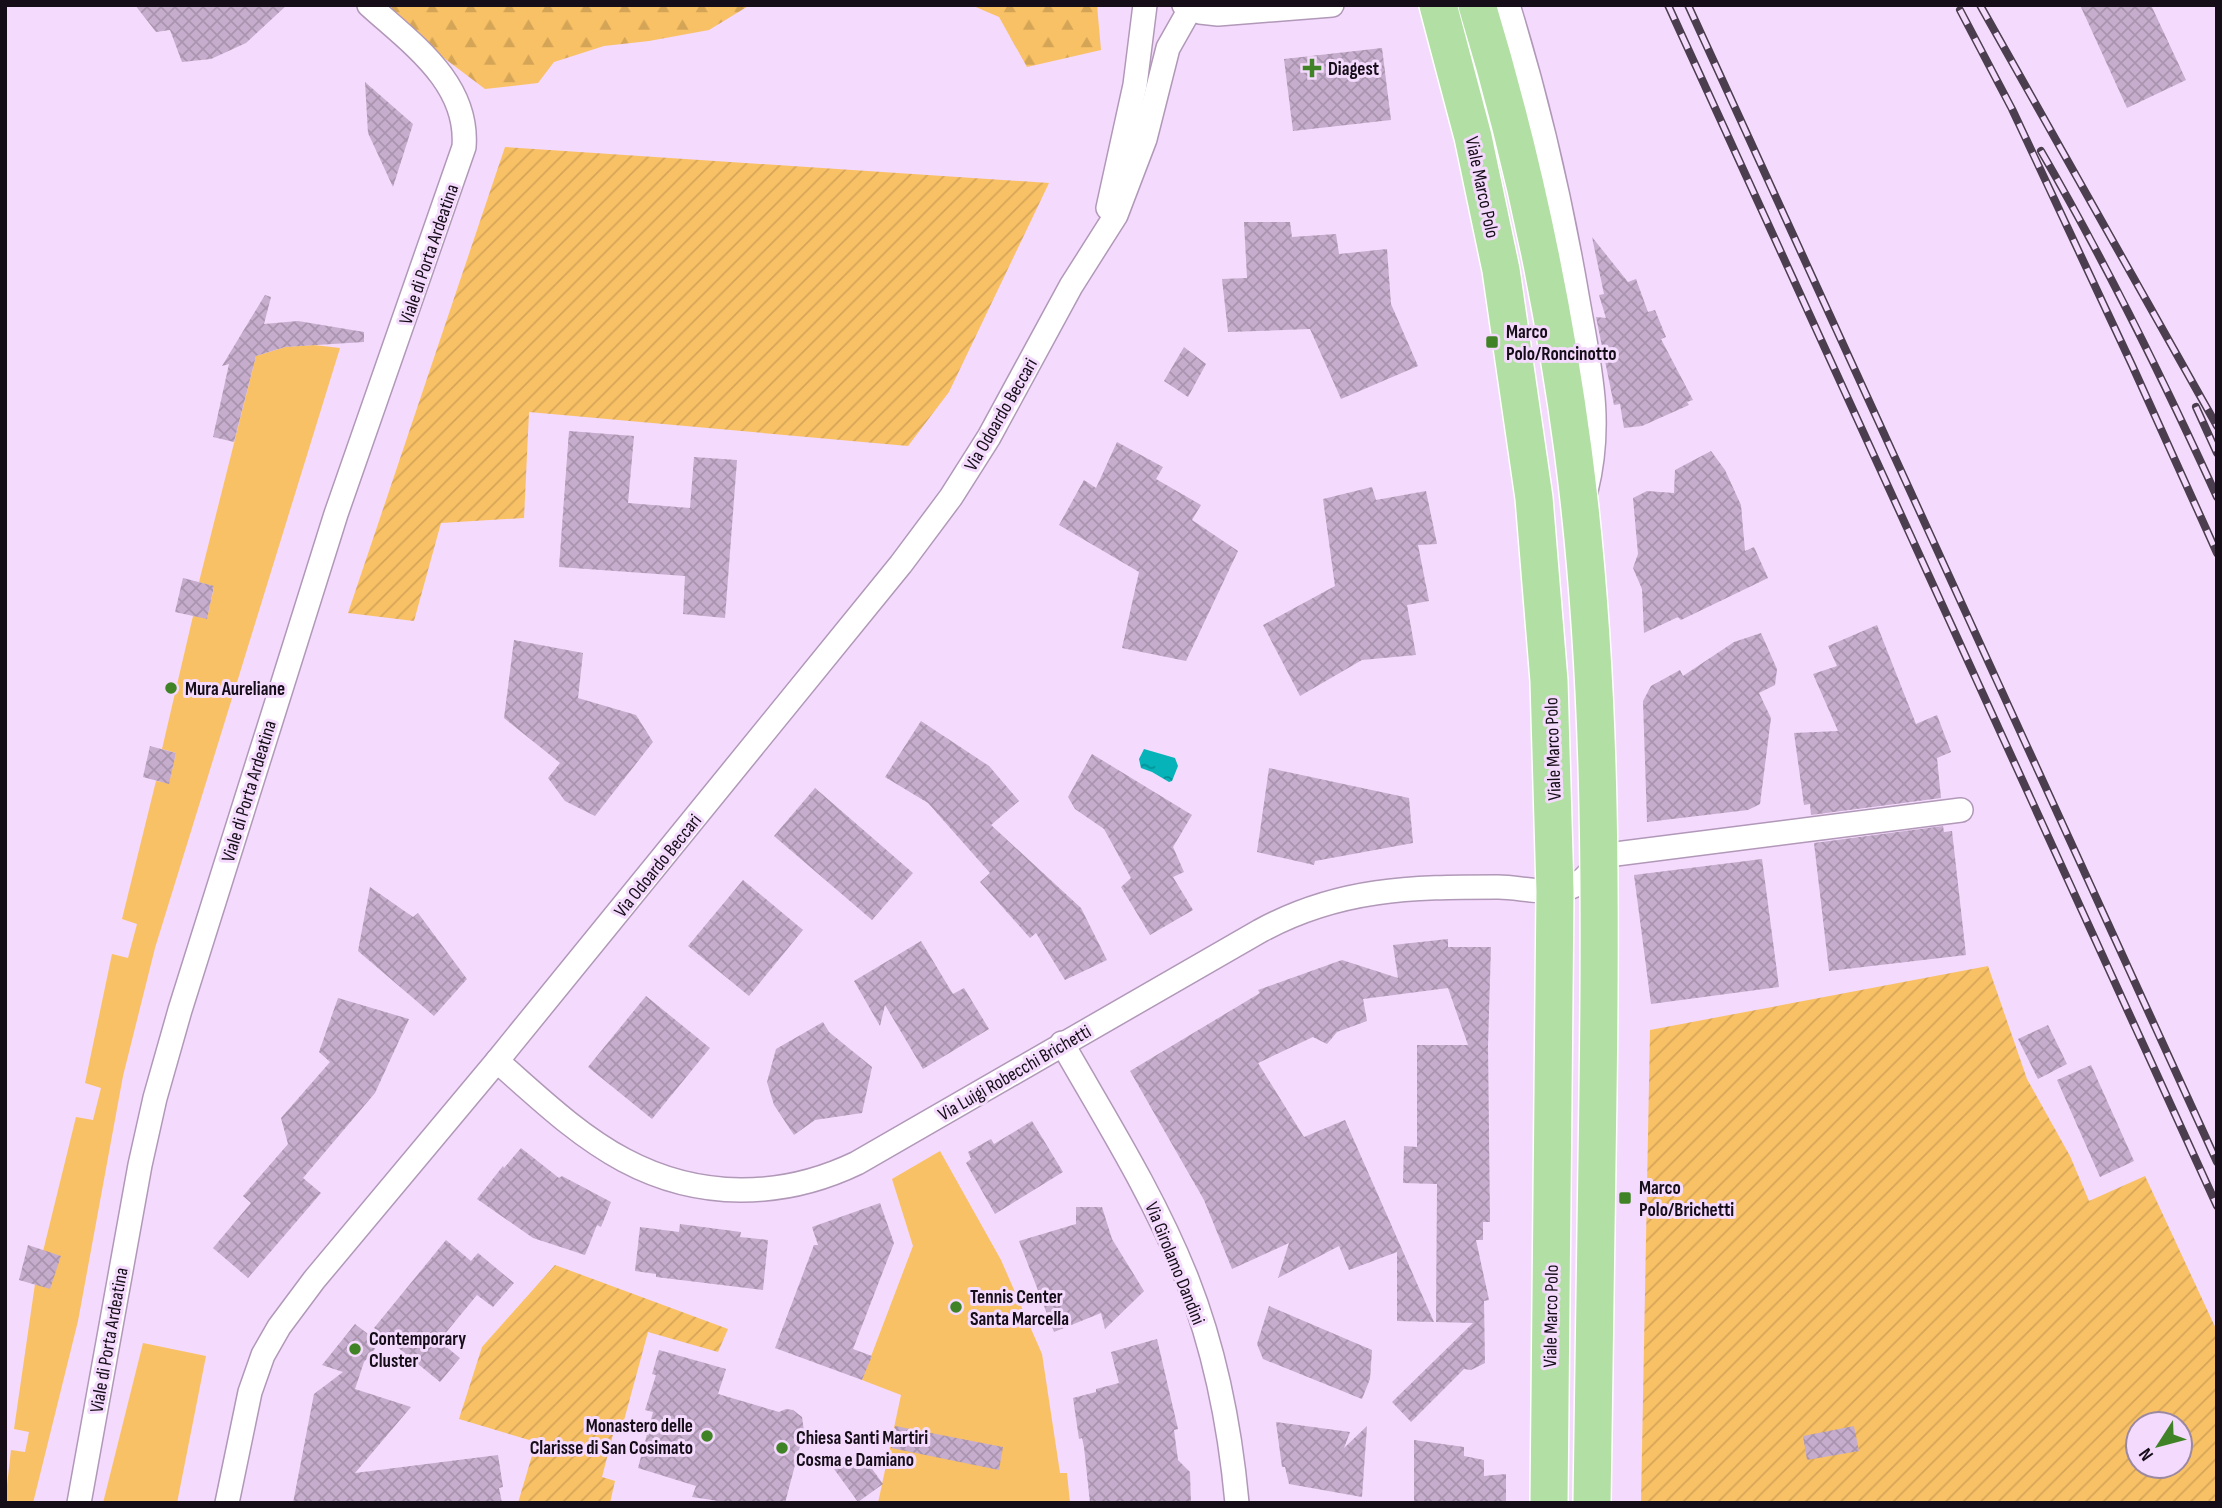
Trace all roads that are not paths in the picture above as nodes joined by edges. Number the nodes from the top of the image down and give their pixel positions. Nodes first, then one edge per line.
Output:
1 (369, 5) edge
2 (1145, 5) edge
3 (1332, 5) edge
4 (1438, 5) edge
5 (1477, 5) edge
6 (1508, 5) edge
7 (1187, 7) edge
8 (1107, 228) junction
9 (1533, 230) junction
10 (1568, 244) junction
11 (1501, 270) junction
12 (1580, 515) junction
13 (1961, 810) dead end
14 (1600, 856) junction
15 (1555, 891) junction
16 (1062, 1043) junction
17 (497, 1061) junction
18 (79, 1503) edge
19 (227, 1503) edge
20 (1237, 1503) edge
21 (1549, 1503) edge
22 (1592, 1503) edge

1 - 18 street, Viale di Porta Ardeatina
2 - 8 street, Via Odoardo Beccari
3 - 7 street
4 - 11 main road, Viale Marco Polo
5 - 9 main road, Viale Marco Polo
6 - 10 street, Viale Marco Polo
7 - 8 street, Via Odoardo Beccari
8 - 17 street, Via Odoardo Beccari
9 - 10 street
9 - 11 street
9 - 12 main road, Viale Marco Polo
10 - 12 street, Viale Marco Polo
11 - 15 main road, Viale Marco Polo
12 - 14 main road, Viale Marco Polo
13 - 14 street
14 - 15 street
14 - 22 main road, Viale Marco Polo
15 - 16 street, Via Luigi Robecchi Brichetti
15 - 21 main road, Viale Marco Polo
16 - 17 street, Via Luigi Robecchi Brichetti
16 - 20 street, Via Girolamo Dandini
17 - 19 street, Via Odoardo Beccari

